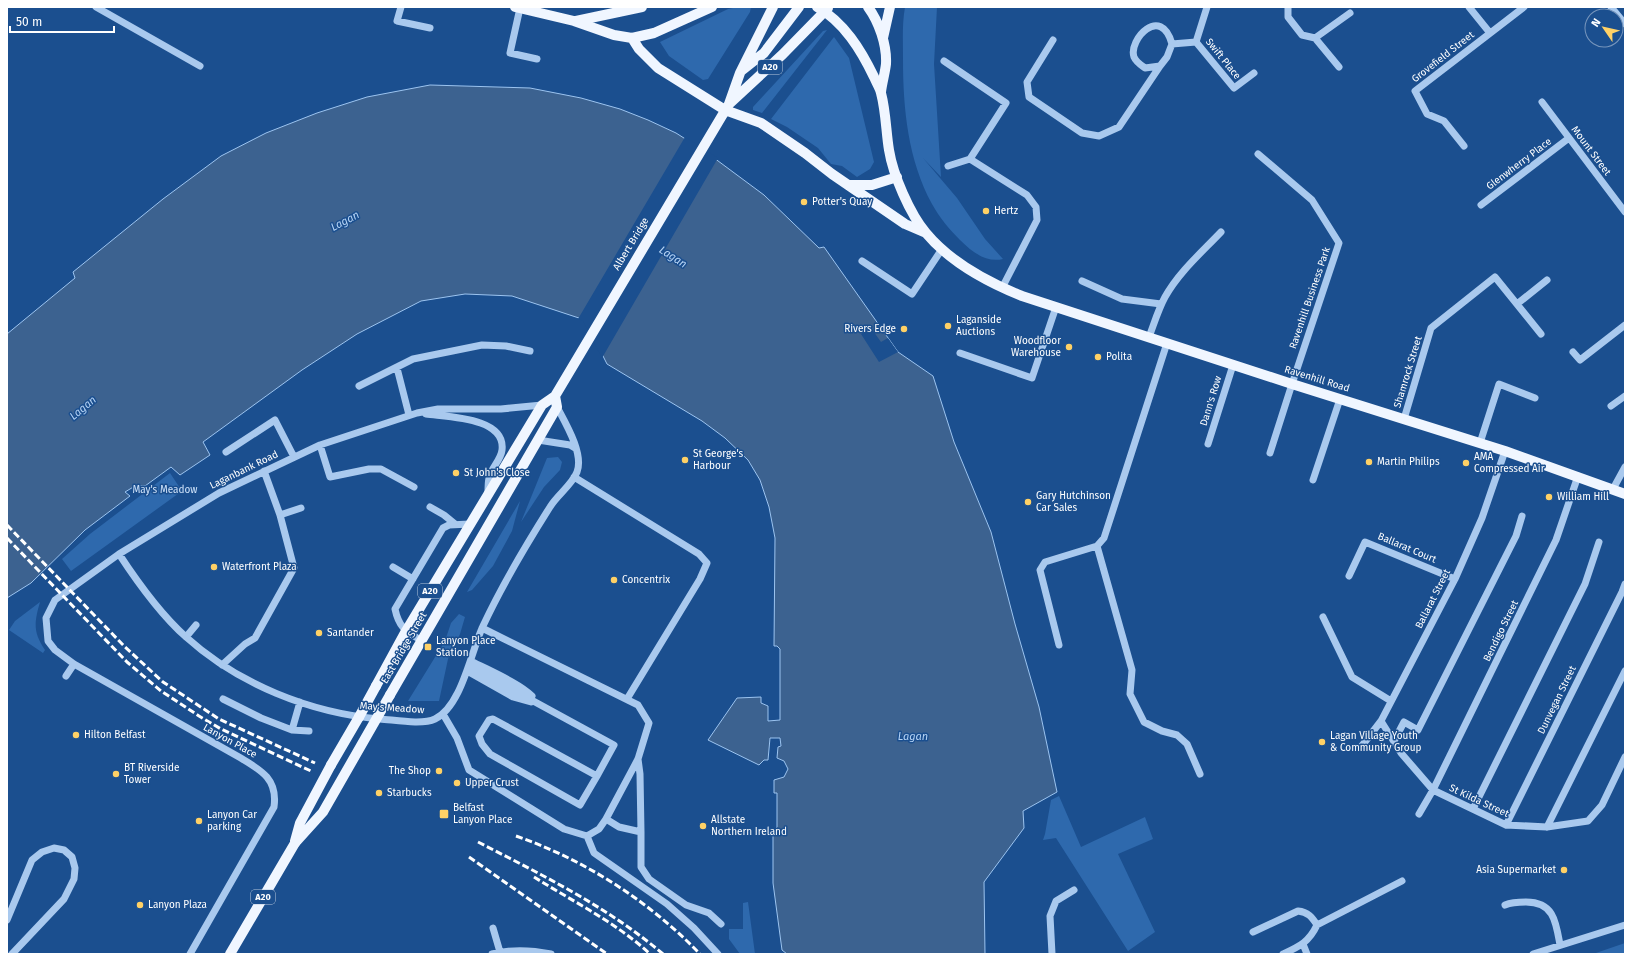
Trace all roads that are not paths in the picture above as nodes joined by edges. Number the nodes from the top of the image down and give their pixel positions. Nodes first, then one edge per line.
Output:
1 (96, 7) edge
2 (401, 7) edge
3 (642, 7) edge
4 (712, 7) edge
5 (773, 7) edge
6 (799, 7) edge
7 (868, 7) edge
8 (890, 7) edge
9 (1207, 7) edge
10 (1288, 7) edge
11 (1468, 7) edge
12 (1524, 7) edge
13 (1611, 7) edge
14 (518, 8) edge
15 (823, 8) edge
16 (1350, 13) dead end
17 (574, 21) junction
18 (1625, 24) edge
19 (430, 28) dead end
20 (1490, 33) junction
21 (632, 38) junction
22 (1315, 38) junction
23 (883, 39) junction
24 (1053, 40) dead end
25 (1196, 42) junction
26 (1172, 44) junction
27 (537, 59) dead end
28 (944, 61) dead end
29 (200, 66) dead end
30 (1160, 66) junction
31 (1339, 67) dead end
32 (740, 73) junction
33 (1254, 73) dead end
34 (881, 92) junction
35 (1542, 102) dead end
36 (727, 107) junction
37 (1569, 138) junction
38 (1464, 146) dead end
39 (1258, 154) dead end
40 (970, 159) junction
41 (948, 166) dead end
42 (897, 177) junction
43 (849, 186) junction
44 (1481, 205) dead end
45 (1625, 212) edge
46 (1221, 232) dead end
47 (926, 233) junction
48 (942, 249) junction
49 (862, 261) dead end
50 (1547, 280) dead end
51 (1082, 281) dead end
52 (1002, 288) junction
53 (1161, 304) junction
54 (1517, 304) junction
55 (1056, 307) junction
56 (1625, 325) edge
57 (1541, 334) dead end
58 (1149, 337) junction
59 (1167, 343) junction
60 (530, 351) dead end
61 (1573, 352) dead end
62 (960, 353) dead end
63 (579, 356) joint
64 (1233, 365) junction
65 (397, 368) junction
66 (1292, 384) junction
67 (360, 386) dead end
68 (555, 396) junction
69 (1625, 396) edge
70 (1536, 398) dead end
71 (1340, 399) junction
72 (542, 405) junction
73 (1611, 406) dead end
74 (558, 407) junction
75 (417, 413) junction
76 (409, 415) junction
77 (1404, 419) junction
78 (538, 440) junction
79 (1480, 443) junction
80 (1208, 444) dead end
81 (320, 445) junction
82 (575, 448) junction
83 (1505, 451) junction
84 (226, 452) dead end
85 (1270, 453) dead end
86 (294, 457) junction
87 (1625, 467) edge
88 (264, 471) junction
89 (1578, 476) junction
90 (574, 477) junction
91 (1312, 480) dead end
92 (414, 487) dead end
93 (1613, 489) junction
94 (488, 493) junction
95 (1625, 494) edge
96 (430, 507) dead end
97 (301, 508) dead end
98 (280, 515) junction
99 (1522, 516) dead end
100 (455, 524) junction
101 (470, 524) junction
102 (1599, 542) dead end
103 (1097, 546) junction
104 (119, 554) junction
105 (393, 567) dead end
106 (1349, 576) dead end
107 (413, 579) junction
108 (1455, 579) junction
109 (1625, 584) edge
110 (55, 600) joint
111 (1323, 617) dead end
112 (196, 625) dead end
113 (482, 628) junction
114 (406, 631) junction
115 (186, 637) junction
116 (422, 641) junction
117 (1059, 645) dead end
118 (74, 664) junction
119 (222, 665) junction
120 (469, 666) junction
121 (1625, 671) edge
122 (66, 676) dead end
123 (223, 699) dead end
124 (627, 699) junction
125 (1391, 701) junction
126 (300, 702) junction
127 (540, 704) junction
128 (443, 714) junction
129 (1381, 721) junction
130 (292, 730) junction
131 (309, 731) dead end
132 (1394, 741) junction
133 (1361, 747) dead end
134 (1625, 757) edge
135 (638, 759) junction
136 (1200, 774) dead end
137 (597, 776) junction
138 (1433, 790) junction
139 (1473, 809) junction
140 (1419, 814) dead end
141 (606, 819) junction
142 (1506, 826) junction
143 (1547, 826) junction
144 (641, 832) junction
145 (587, 836) junction
146 (295, 843) junction
147 (1402, 881) dead end
148 (1074, 890) dead end
149 (1505, 905) dead end
150 (7, 920) edge
151 (721, 924) dead end
152 (1317, 925) junction
153 (1625, 925) edge
154 (493, 928) dead end
155 (1253, 932) dead end
156 (1302, 944) junction
157 (1560, 945) junction
158 (500, 952) junction
159 (230, 953) edge
160 (12, 954) edge
161 (190, 954) edge
162 (492, 954) edge
163 (551, 954) edge
164 (718, 954) edge
165 (1052, 954) edge
166 (1283, 954) edge
167 (1307, 954) edge
168 (1533, 954) edge

1 - 29 street
2 - 19 street
3 - 17 main road
4 - 21 main road
5 - 32 main road, A20
6 - 32 main road
7 - 23 main road, Ravenhill Road
8 - 23 main road
9 - 25 street
10 - 22 street
11 - 20 street
12 - 20 street, Grovefield Street
13 - 18 street
14 - 17 main road
14 - 27 street
15 - 34 main road, Ravenhill Road
15 - 36 main road, A20
16 - 22 street
17 - 21 main road
20 - 38 street, Grovefield Street
21 - 36 main road
22 - 31 street
23 - 34 main road, Ravenhill Road
24 - 30 street
25 - 26 street
25 - 33 street, Swift Place
26 - 30 street
26 - 30 street
28 - 40 street
32 - 36 main road, A20
34 - 42 main road, Ravenhill Road
35 - 37 street, Mount Street
36 - 43 main road
36 - 63 main road, Albert Bridge / A20
37 - 44 street, Glenwherry Place
37 - 45 street, Mount Street
39 - 66 street, Ravenhill Business Park
40 - 41 street
40 - 52 street
42 - 43 main road
42 - 47 main road, Ravenhill Road
43 - 47 main road
46 - 53 street
47 - 48 main road, Ravenhill Road
48 - 49 street
48 - 52 main road, Ravenhill Road
50 - 54 street
51 - 53 street
52 - 55 main road, Ravenhill Road
53 - 58 street
54 - 57 street, Shamrock Street
54 - 77 street, Shamrock Street
55 - 58 main road, Ravenhill Road
55 - 62 street
56 - 61 street
58 - 59 main road, Ravenhill Road
59 - 64 main road, Ravenhill Road
59 - 103 street
60 - 65 street
63 - 68 main road, East Bridge Street / A20
64 - 66 main road, Ravenhill Road
64 - 80 street, Dann's Row
65 - 67 street
65 - 76 street
66 - 71 main road, Ravenhill Road
66 - 85 street
68 - 72 main road, East Bridge Street / A20
68 - 74 main road
69 - 73 street
70 - 79 street
71 - 77 main road, Ravenhill Road
71 - 91 street
72 - 75 street, Laganbank Road
72 - 94 main road, East Bridge Street / A20
74 - 78 main road, East Bridge Street / A20
74 - 82 street
75 - 76 street, Laganbank Road
75 - 94 street, Laganbank Road
76 - 81 street, Laganbank Road
77 - 79 main road, Ravenhill Road
78 - 82 street
78 - 116 main road, East Bridge Street / A20
79 - 83 main road, Ravenhill Road
81 - 86 street, Laganbank Road
81 - 92 street
82 - 90 street
83 - 89 main road, Ravenhill Road
83 - 108 street, Ballarat Street
84 - 86 street
86 - 88 street, Laganbank Road
87 - 93 street
88 - 98 street
88 - 104 street, Laganbank Road
89 - 93 main road, Ravenhill Road
89 - 138 street, Bendigo Street
90 - 113 street
90 - 124 street
93 - 95 main road, Ravenhill Road
94 - 101 main road, East Bridge Street / A20
96 - 100 street
97 - 98 street
98 - 119 street
99 - 132 street
100 - 101 street
100 - 107 street
101 - 114 main road, East Bridge Street / A20
102 - 139 street
103 - 117 street
103 - 136 street
104 - 110 street, Laganbank Road
104 - 115 street, May's Meadow
105 - 107 street
106 - 108 street, Ballarat Court
107 - 114 street
108 - 125 street, Ballarat Street
109 - 142 street, Dunvegan Street
110 - 118 street, Lanyon Place
111 - 125 street
112 - 115 street
113 - 120 street
113 - 124 street
114 - 116 street
114 - 146 main road, East Bridge Street / A20, bridge
115 - 119 street, May's Meadow
116 - 146 main road, East Bridge Street / A20, bridge
118 - 122 street
118 - 161 street, Lanyon Place
119 - 126 street, May's Meadow
120 - 127 street
120 - 127 street
120 - 128 street
121 - 143 street
123 - 130 street
124 - 135 street
125 - 129 street, Ballarat Street
126 - 128 street, May's Meadow
126 - 130 street
127 - 137 street
128 - 145 street
129 - 132 street
129 - 133 street, Ballarat Street
130 - 131 street
132 - 138 street
134 - 143 street, St Kilda Street
135 - 141 street
135 - 144 street
137 - 137 street
138 - 139 street, St Kilda Street
138 - 140 street, Bendigo Street
139 - 142 street, St Kilda Street
141 - 144 street
141 - 145 street
142 - 143 street, St Kilda Street
144 - 151 street
145 - 164 street
146 - 159 main road, East Bridge Street / A20
147 - 152 street
148 - 165 street
149 - 157 street
150 - 160 street
152 - 155 street
152 - 156 street
153 - 157 street
154 - 158 street
156 - 166 street
156 - 167 street
157 - 168 street
158 - 162 street
158 - 163 street

